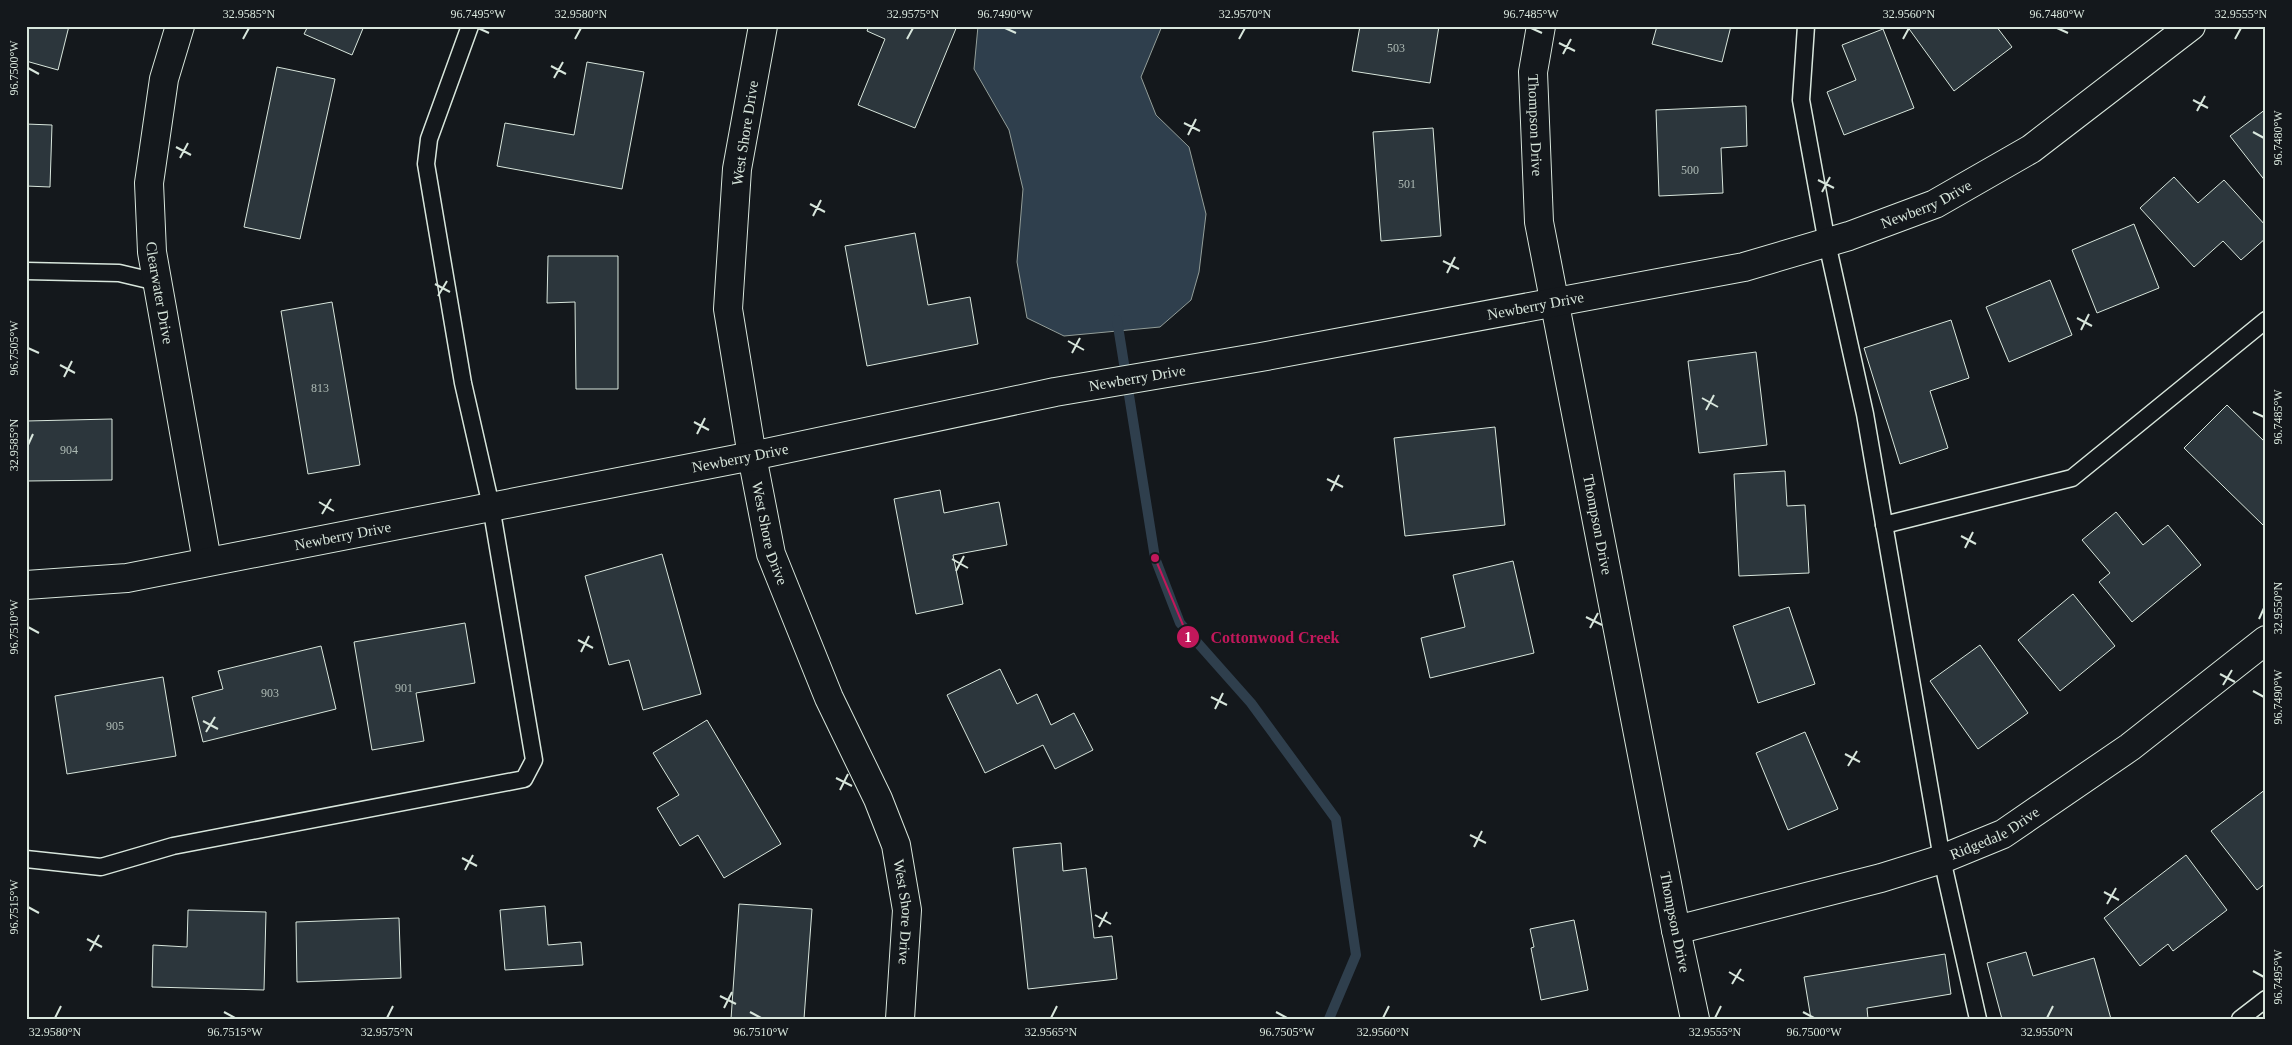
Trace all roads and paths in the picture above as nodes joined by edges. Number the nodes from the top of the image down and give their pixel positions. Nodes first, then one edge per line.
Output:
1 (180, 26) edge
2 (470, 26) edge
3 (763, 26) edge
4 (1541, 26) edge
5 (1806, 26) edge
6 (2191, 26) edge
7 (1827, 243) junction
8 (26, 271) edge
9 (157, 282) junction
10 (1554, 303) junction
11 (2266, 320) edge
12 (752, 456) junction
13 (491, 506) junction
14 (1884, 525) junction
15 (207, 561) junction
16 (26, 585) edge
17 (2266, 640) edge
18 (26, 859) edge
19 (1942, 859) junction
20 (1676, 930) junction
21 (2266, 999) edge
22 (900, 1019) edge
23 (1695, 1019) edge
24 (1978, 1019) edge
25 (2240, 1019) edge

1 - 9 street, Clearwater Drive
2 - 13 lane
3 - 12 street, West Shore Drive
4 - 10 street, Thompson Drive
5 - 7 lane
6 - 7 street, Newberry Drive
7 - 10 street, Newberry Drive
7 - 14 lane
8 - 9 lane
9 - 15 street, Clearwater Drive
10 - 12 street, Newberry Drive
10 - 20 street, Thompson Drive
11 - 14 lane
12 - 13 street, Newberry Drive
12 - 22 street, West Shore Drive
13 - 15 street, Newberry Drive
13 - 18 lane
14 - 19 lane
15 - 16 street, Newberry Drive
17 - 19 street, Ridgedale Drive
19 - 20 street, Ridgedale Drive
19 - 24 lane
20 - 23 street, Thompson Drive
21 - 25 lane

